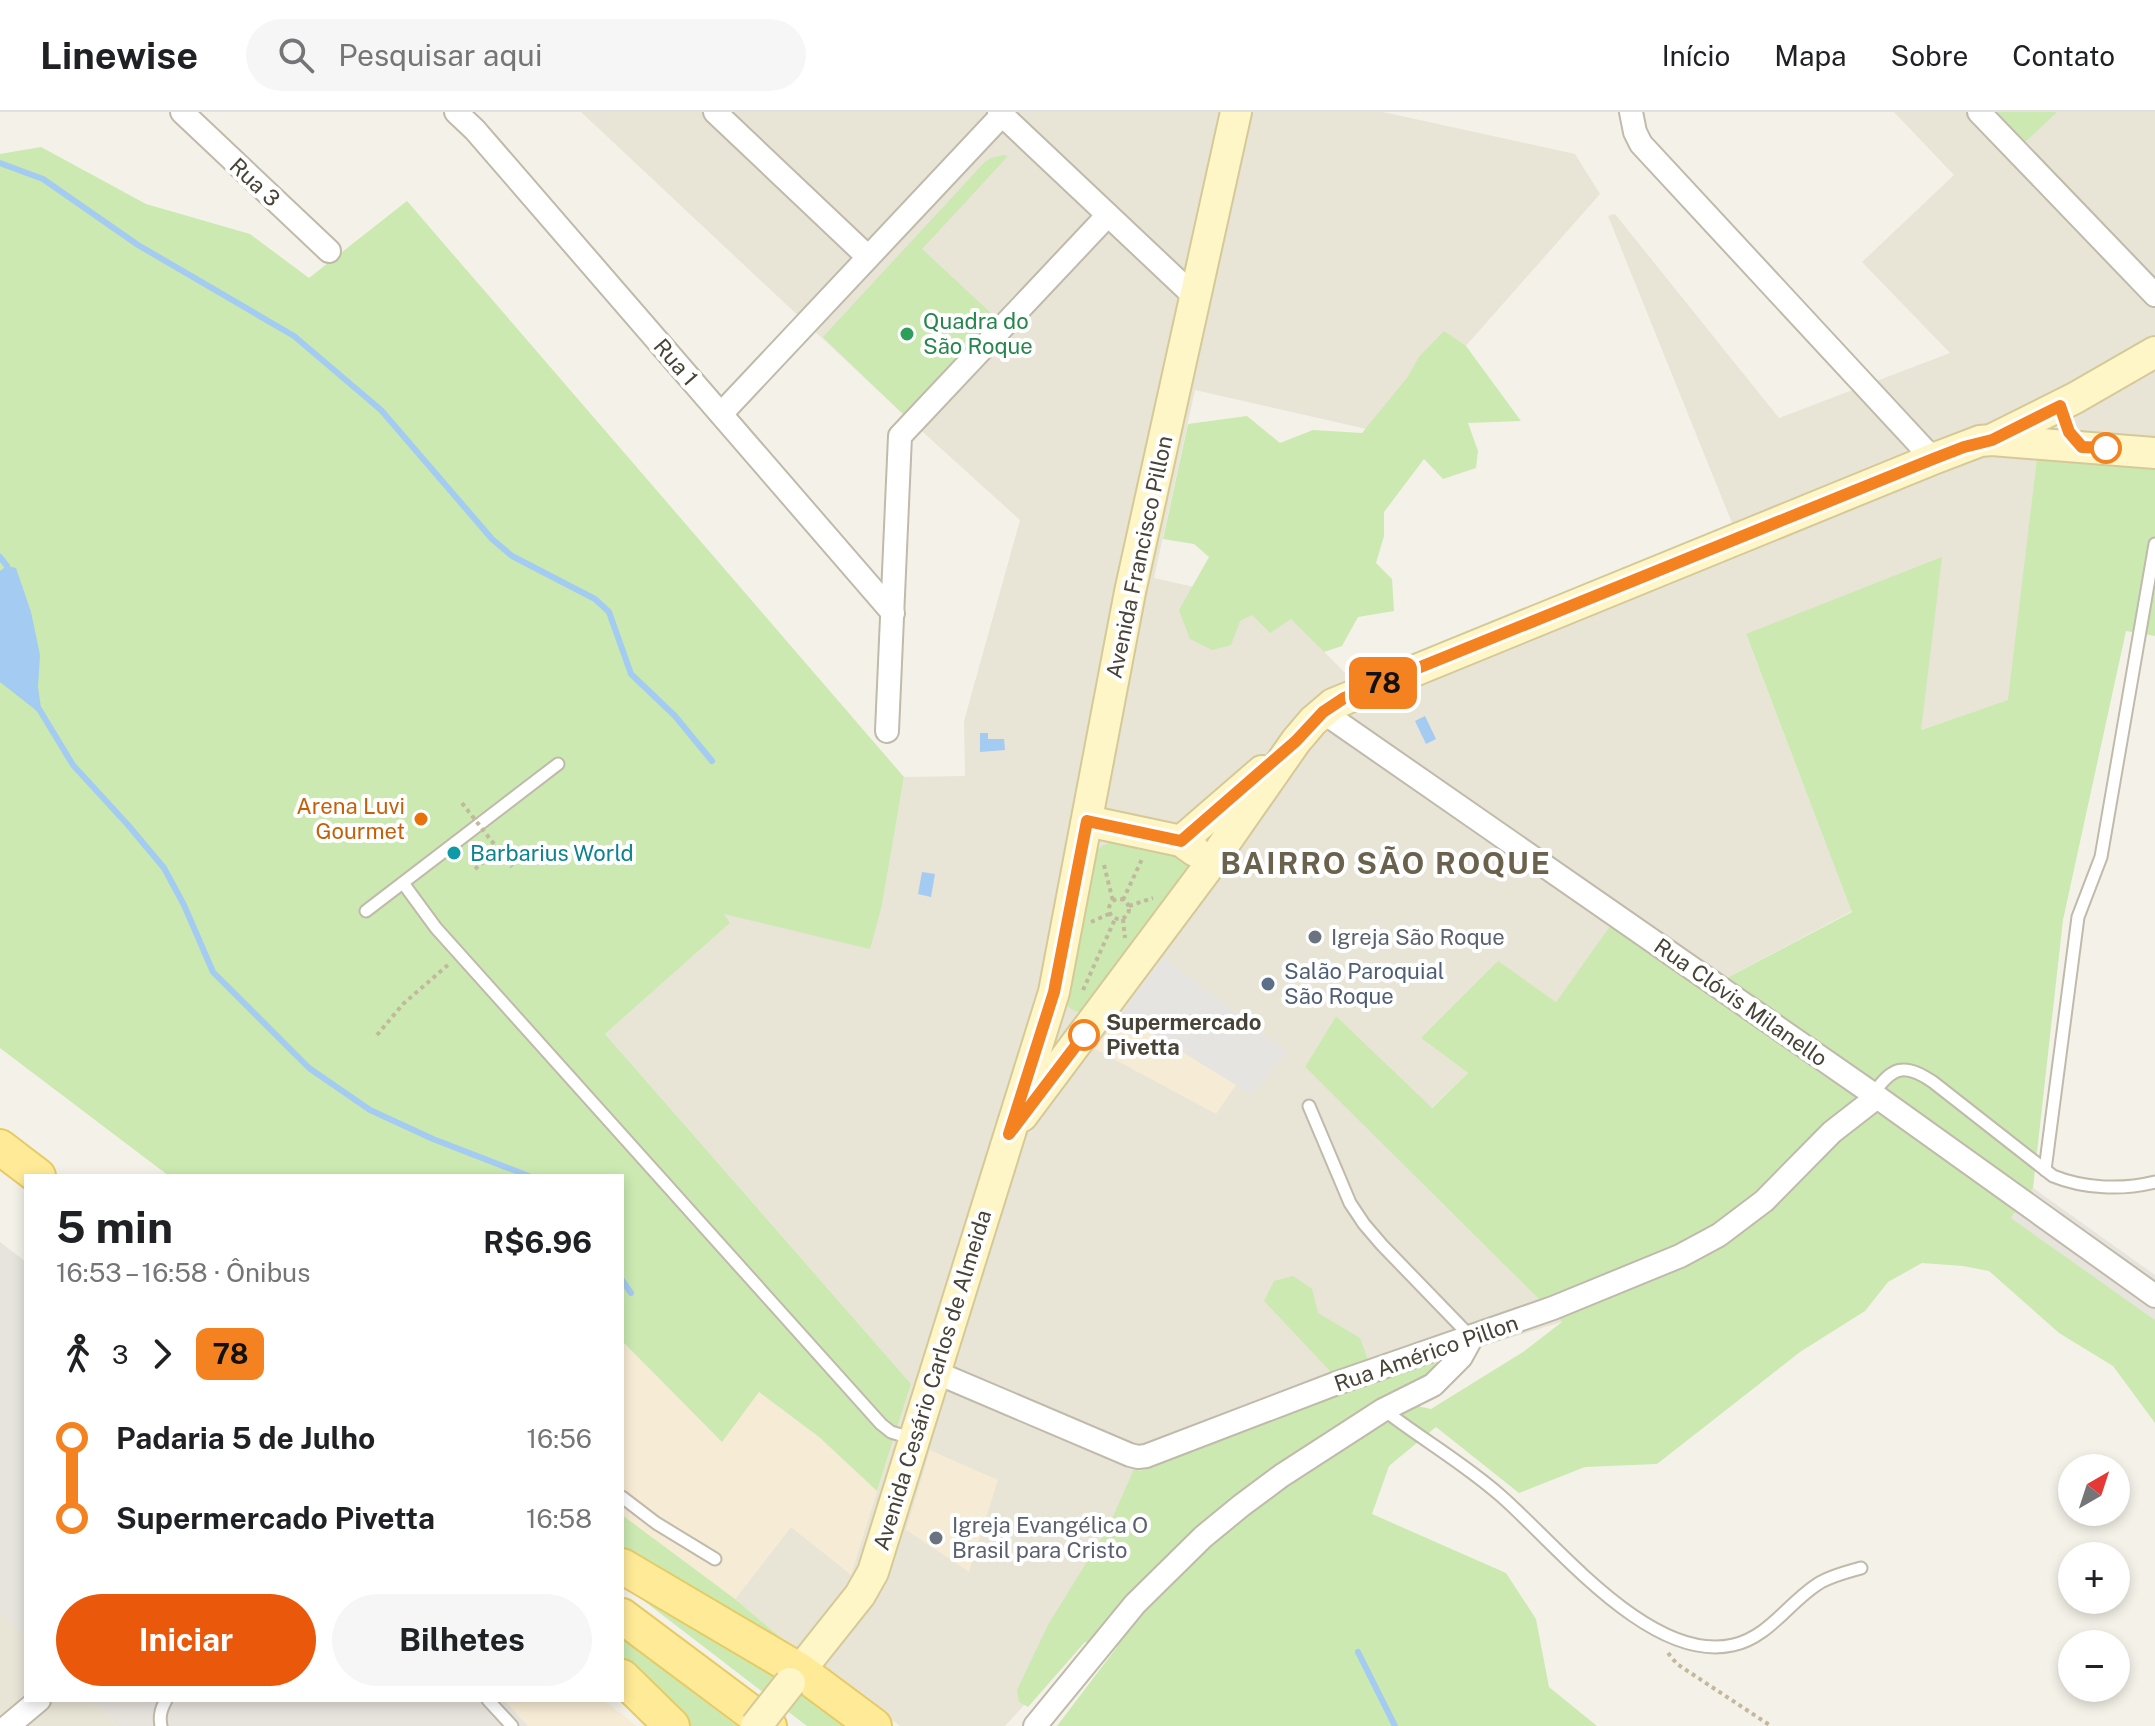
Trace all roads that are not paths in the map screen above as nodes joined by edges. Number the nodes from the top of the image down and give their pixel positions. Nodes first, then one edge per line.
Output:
1 (182, 112) edge
2 (456, 112) edge
3 (715, 112) edge
4 (1236, 112) edge
5 (1631, 112) edge
6 (1979, 112) edge
7 (1001, 114) edge
8 (1108, 215) junction
9 (329, 251) dead end
10 (868, 257) junction
11 (2155, 295) edge
12 (1195, 297) junction
13 (2155, 352) edge
14 (2061, 405) junction
15 (721, 414) junction
16 (1992, 440) junction
17 (2071, 444) junction
18 (2155, 453) edge
19 (1933, 459) junction
20 (2155, 544) edge
21 (893, 613) junction
22 (1323, 712) junction
23 (887, 731) dead end
24 (1296, 741) junction
25 (558, 764) dead end
26 (1087, 821) junction
27 (1181, 841) junction
28 (1206, 870) junction
29 (403, 883) junction
30 (366, 911) dead end
31 (1050, 1003) junction
32 (1091, 1025) junction
33 (1875, 1096) junction
34 (1309, 1106) dead end
35 (1009, 1134) junction
36 (0, 1147) edge
37 (2045, 1170) junction
38 (35, 1174) edge
39 (2155, 1182) edge
40 (2155, 1296) edge
41 (1472, 1337) junction
42 (935, 1372) junction
43 (1383, 1410) junction
44 (914, 1439) junction
45 (624, 1499) edge
46 (715, 1559) dead end
47 (624, 1567) edge
48 (1861, 1568) dead end
49 (624, 1617) edge
50 (795, 1677) junction
51 (624, 1679) edge
52 (37, 1702) edge
53 (165, 1702) edge
54 (490, 1702) edge
55 (8, 1726) edge
56 (161, 1726) edge
57 (512, 1726) edge
58 (672, 1726) edge
59 (756, 1726) edge
60 (769, 1726) edge
61 (874, 1726) edge
62 (1035, 1726) edge

1 - 9 street, Rua 3
2 - 15 street, Rua 1
3 - 10 street
4 - 12 street, Avenida Francisco Pillon
5 - 19 street
6 - 11 street
7 - 8 street
7 - 10 street
8 - 12 street
8 - 21 street
10 - 15 street
12 - 26 street, Avenida Francisco Pillon
13 - 14 street
14 - 16 street
14 - 17 street
15 - 21 street, Rua 1
16 - 17 street
16 - 19 street
17 - 18 street
19 - 22 street
20 - 37 lane
21 - 23 street
22 - 24 street
22 - 33 street, Rua Clóvis Milanello
24 - 27 street
24 - 28 street
25 - 29 lane
26 - 27 street
26 - 31 street, Avenida Francisco Pillon
27 - 28 street
28 - 32 street
29 - 30 lane
29 - 44 lane
31 - 32 street
31 - 35 street, Avenida Cesário Carlos de Almeida
32 - 35 street
33 - 37 lane
33 - 40 street, Rua Clóvis Milanello
33 - 41 street, Rua Américo Pillon
34 - 41 lane
35 - 42 street, Avenida Cesário Carlos de Almeida
36 - 38 main road
37 - 39 lane
41 - 42 street, Rua Américo Pillon
41 - 43 street
42 - 44 street, Avenida Cesário Carlos de Almeida
43 - 48 lane
43 - 62 street
44 - 50 street, Avenida Cesário Carlos de Almeida
45 - 46 lane
47 - 50 main road
49 - 60 main road
50 - 59 street, Avenida Cesário Carlos de Almeida, bridge
50 - 61 main road
51 - 58 main road
52 - 55 street
53 - 56 lane
54 - 57 lane

